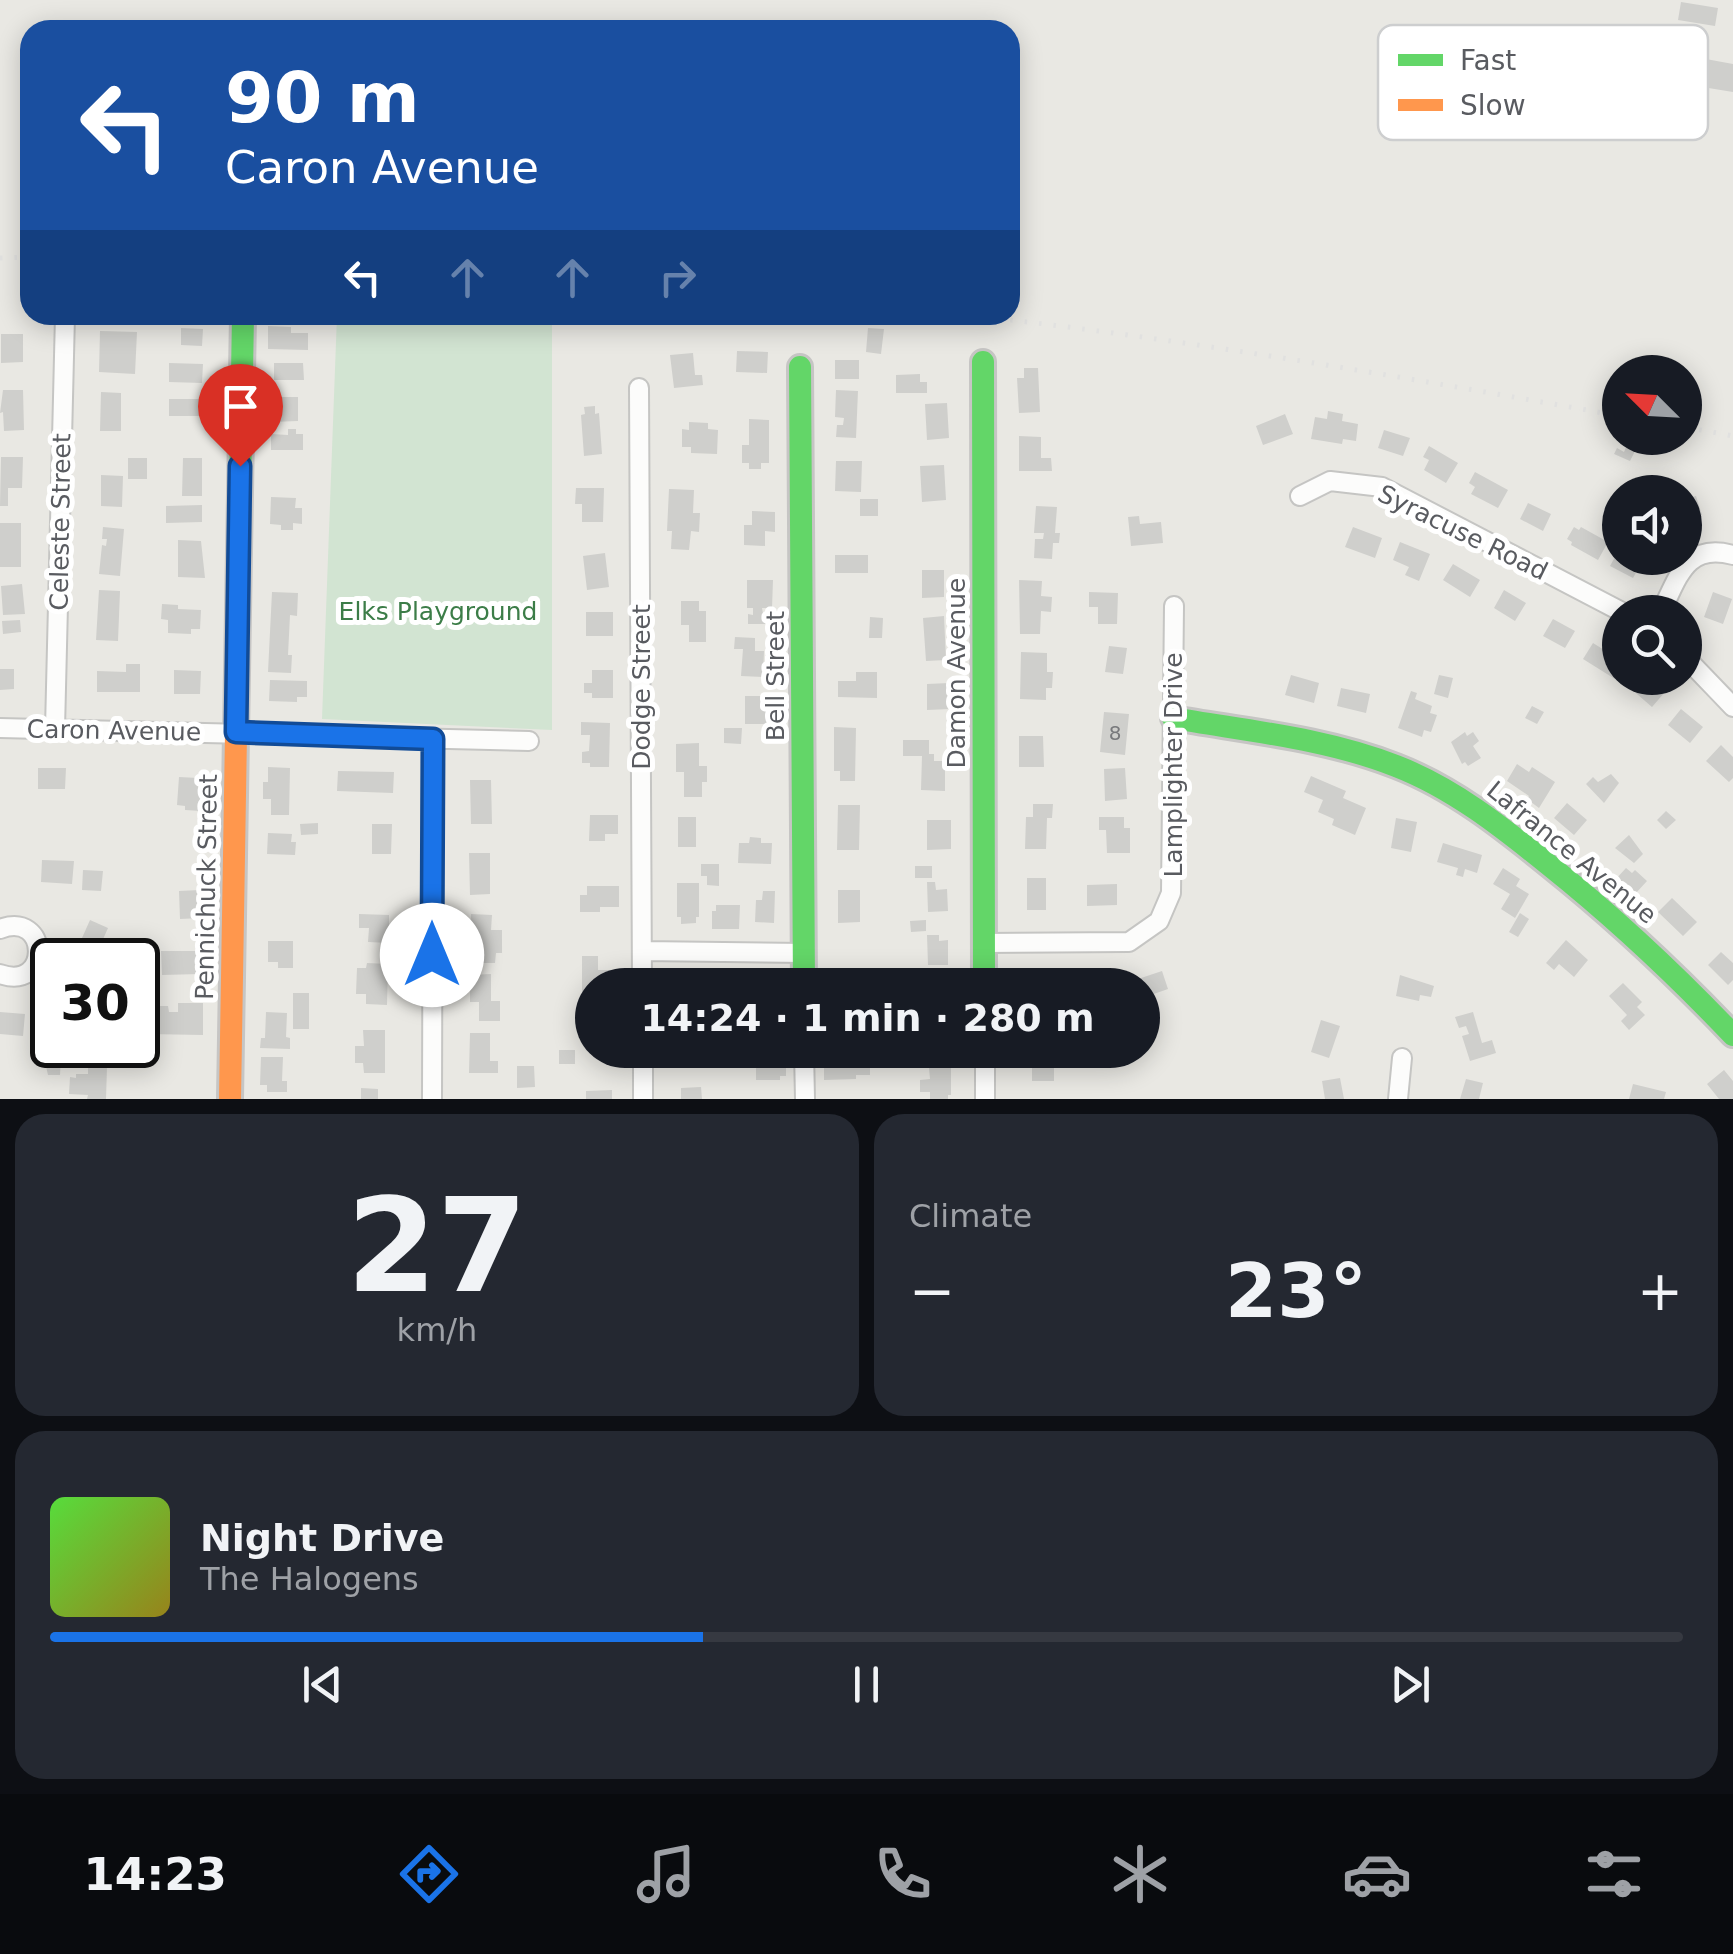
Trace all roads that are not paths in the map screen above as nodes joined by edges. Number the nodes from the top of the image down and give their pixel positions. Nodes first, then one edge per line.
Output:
1 (66, 325) edge
2 (243, 325) edge
3 (983, 362) dead end
4 (800, 367) dead end
5 (640, 388) dead end
6 (1300, 496) dead end
7 (1733, 556) edge
8 (1670, 595) edge
9 (1602, 602) edge
10 (1174, 606) dead end
11 (1702, 675) edge
12 (1733, 707) edge
13 (1173, 718) junction
14 (0, 728) edge
15 (56, 729) junction
16 (236, 732) junction
17 (433, 739) junction
18 (529, 741) dead end
19 (0, 929) edge
20 (984, 943) junction
21 (642, 951) junction
22 (804, 953) junction
23 (642, 968) edge
24 (804, 968) edge
25 (984, 968) edge
26 (0, 974) edge
27 (1733, 1034) edge
28 (1402, 1058) dead end
29 (643, 1068) edge
30 (804, 1068) edge
31 (985, 1068) edge
32 (230, 1099) edge
33 (432, 1099) edge
34 (643, 1099) edge
35 (805, 1099) edge
36 (985, 1099) edge
37 (1398, 1099) edge

1 - 15 street, Celeste Street
2 - 16 street, Pennichuck Street
3 - 20 street, Damon Avenue
4 - 22 street, Bell Street
5 - 21 street, Dodge Street
6 - 9 street, Syracuse Road
7 - 8 street
10 - 13 street, Lamplighter Drive
11 - 12 street
13 - 20 street, Lamplighter Drive
13 - 27 street, Lafrance Avenue
14 - 15 street, Caron Avenue
15 - 16 street, Caron Avenue
16 - 17 street, Caron Avenue
16 - 32 street, Pennichuck Street
17 - 18 street, Caron Avenue
17 - 33 street
19 - 26 street
20 - 25 street, Damon Avenue
21 - 22 street
21 - 23 street, Dodge Street
22 - 24 street, Bell Street
28 - 37 street
29 - 34 street
30 - 35 street
31 - 36 street

